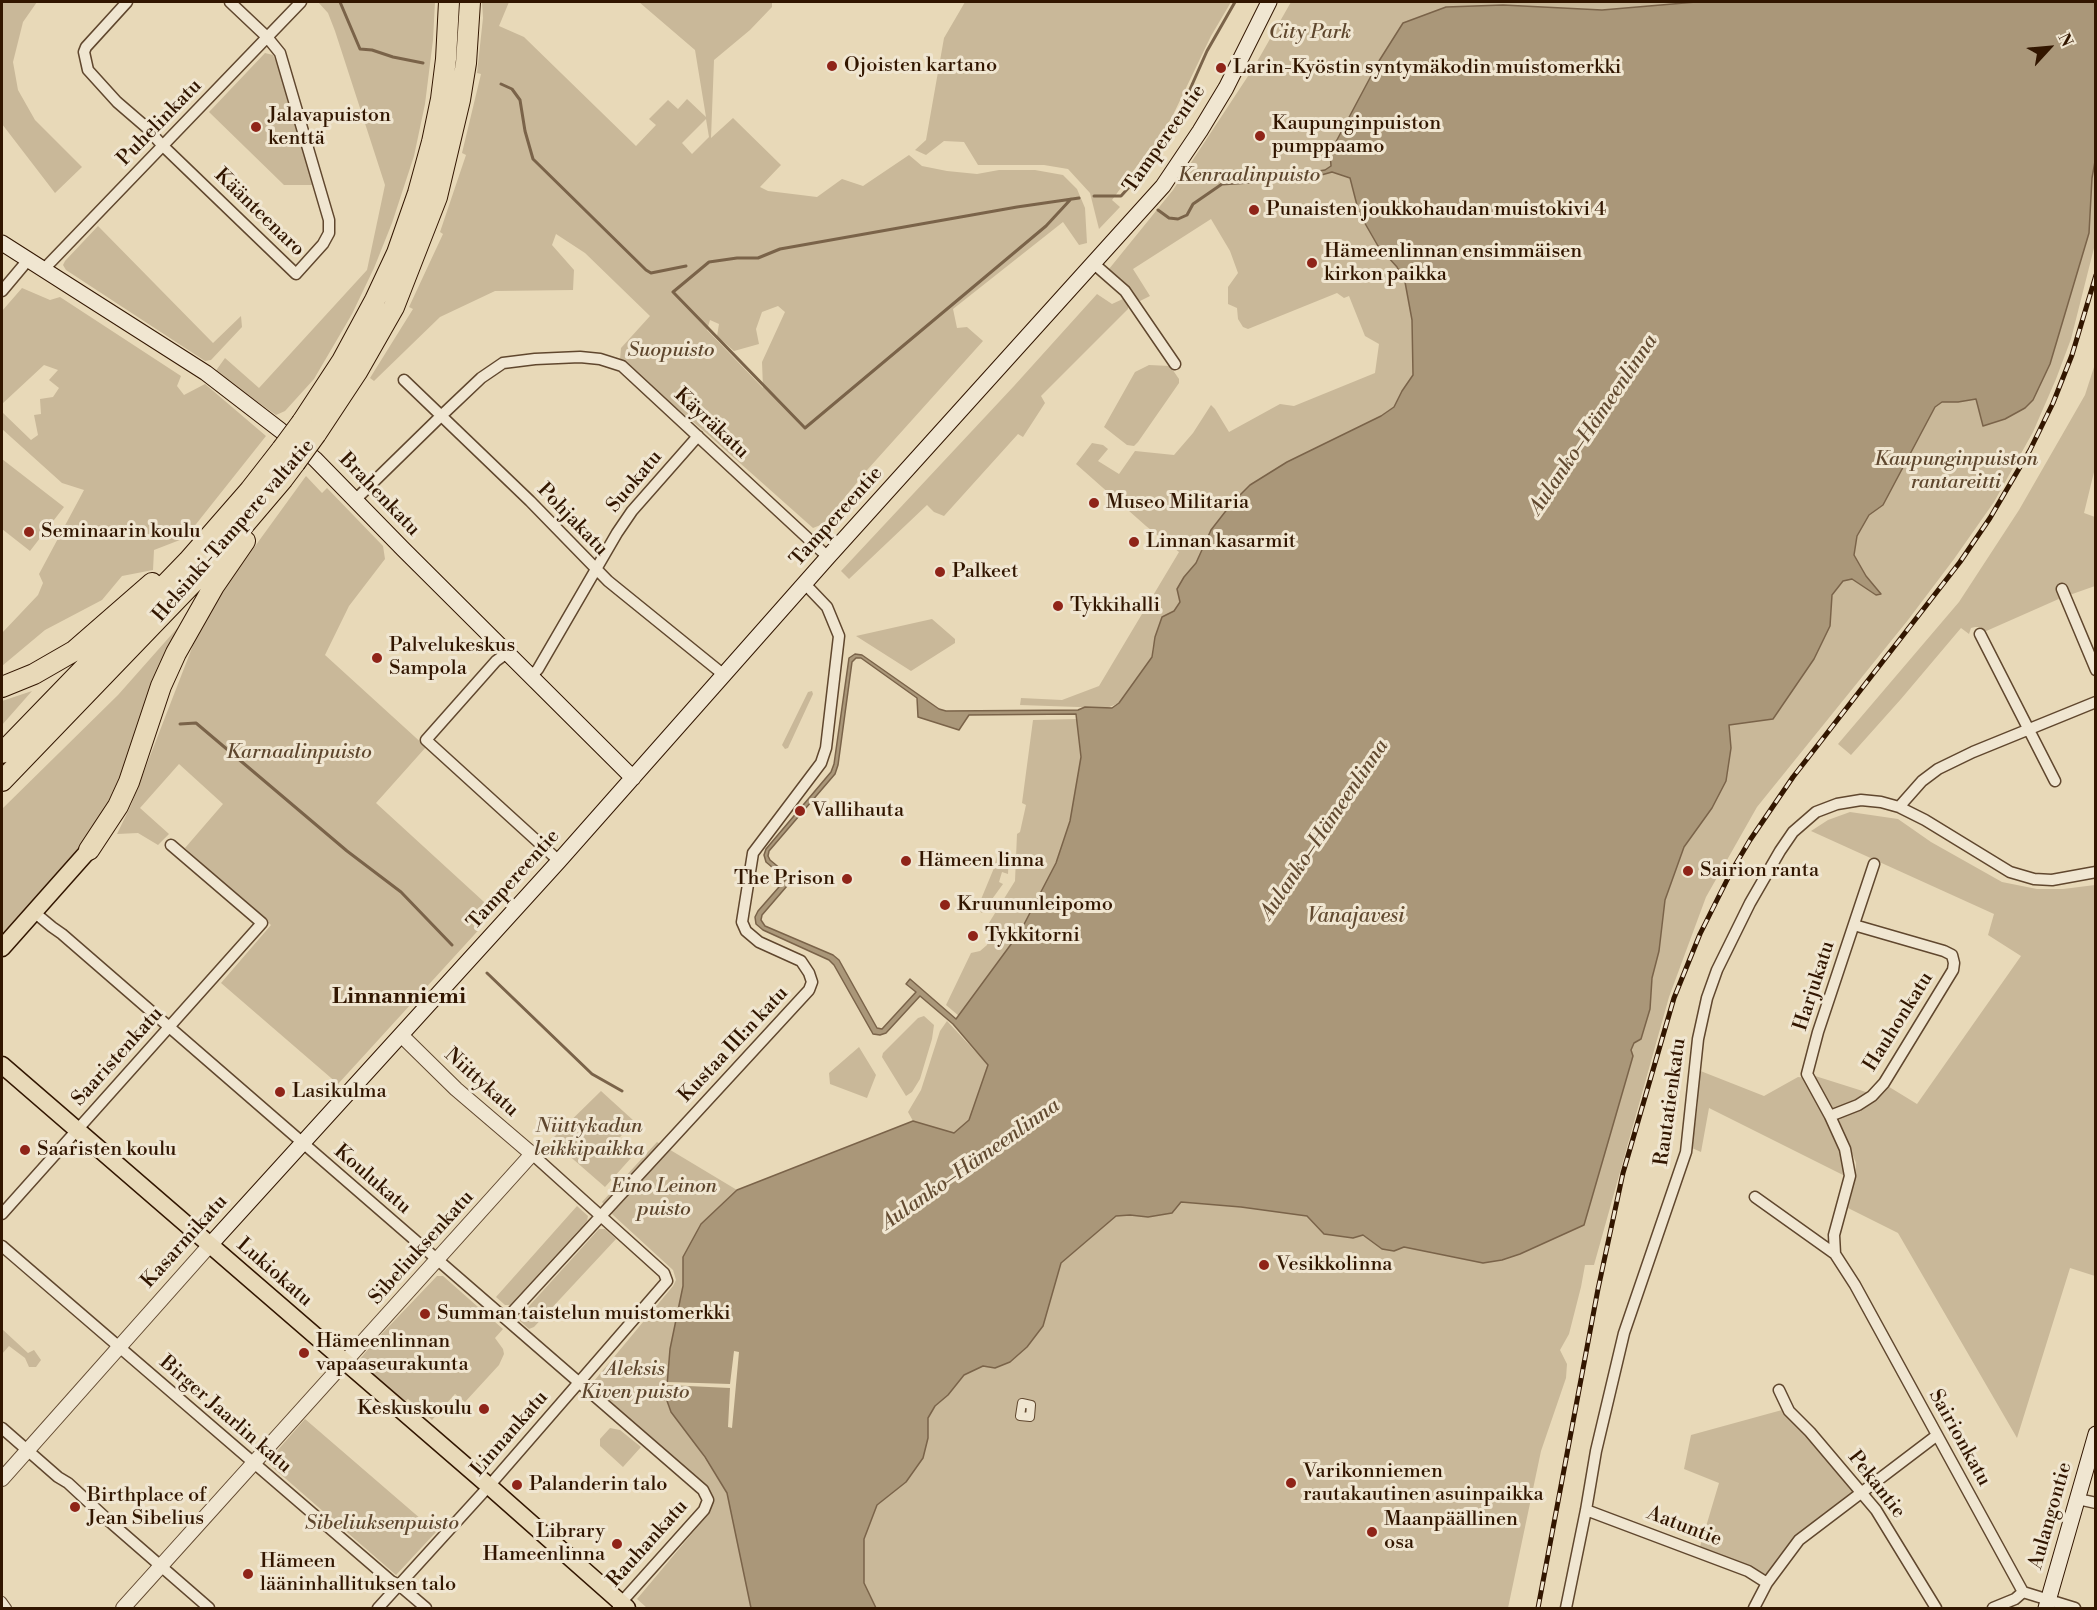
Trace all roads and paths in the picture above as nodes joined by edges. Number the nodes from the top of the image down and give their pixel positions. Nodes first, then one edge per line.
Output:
1 (127, 2) edge
2 (230, 2) edge
3 (301, 2) edge
4 (449, 2) edge
5 (470, 2) edge
6 (1269, 2) edge
7 (267, 37) junction
8 (162, 146) junction
9 (2, 243) edge
10 (28, 260) junction
11 (1093, 263) junction
12 (44, 269) junction
13 (2, 291) edge
14 (1175, 364) dead end
15 (404, 380) dead end
16 (441, 416) junction
17 (309, 428) junction
18 (698, 436) junction
19 (288, 456) junction
20 (283, 479) junction
21 (354, 501) junction
22 (828, 557) junction
23 (188, 561) junction
24 (597, 570) junction
25 (805, 584) junction
26 (2062, 589) dead end
27 (1980, 633) dead end
28 (507, 653) junction
29 (2096, 670) edge
30 (724, 675) junction
31 (531, 677) junction
32 (2, 687) edge
33 (2096, 702) edge
34 (2028, 729) junction
35 (2, 753) edge
36 (633, 778) junction
37 (2, 781) edge
38 (2055, 781) dead end
39 (1899, 807) junction
40 (171, 844) dead end
41 (89, 850) joint
42 (559, 861) junction
43 (1874, 864) dead end
44 (2096, 872) edge
45 (34, 912) junction
46 (1854, 925) junction
47 (2, 948) edge
48 (169, 1027) junction
49 (401, 1035) junction
50 (2, 1065) edge
51 (1830, 1116) junction
52 (78, 1130) junction
53 (302, 1143) junction
54 (532, 1154) junction
55 (1755, 1197) dead end
56 (2, 1214) edge
57 (600, 1216) junction
58 (2, 1246) edge
59 (209, 1246) junction
60 (1835, 1254) junction
61 (438, 1260) junction
62 (666, 1281) joint
63 (506, 1319) junction
64 (119, 1347) junction
65 (345, 1362) junction
66 (578, 1382) junction
67 (1779, 1390) dead end
68 (2, 1428) edge
69 (2096, 1434) edge
70 (1936, 1436) junction
71 (27, 1450) junction
72 (253, 1463) junction
73 (2, 1479) edge
74 (489, 1486) junction
75 (1863, 1492) junction
76 (2078, 1498) junction
77 (707, 1503) joint
78 (2096, 1503) edge
79 (1586, 1510) junction
80 (160, 1566) junction
81 (1767, 1583) junction
82 (399, 1585) junction
83 (2023, 1592) junction
84 (2, 1601) edge
85 (2047, 1604) edge
86 (621, 1607) edge
87 (7, 1608) edge
88 (123, 1608) edge
89 (210, 1608) edge
90 (378, 1608) edge
91 (426, 1608) edge
92 (1566, 1608) edge
93 (1754, 1608) edge
94 (1936, 1608) edge
95 (1993, 1608) edge
96 (2075, 1608) edge

1 - 8 street, Käänteenaro
2 - 7 street, Käänteenaro
3 - 7 street, Puhelinkatu
4 - 17 highway, Helsinki-Tampere valtatie
5 - 17 highway, Helsinki-Tampere valtatie
6 - 11 main road, Tampereentie
7 - 8 street, Puhelinkatu
7 - 8 street, Käänteenaro
8 - 12 street, Puhelinkatu
9 - 10 main road, Brahenkatu
10 - 12 main road, Brahenkatu
10 - 13 street
11 - 14 street
11 - 22 main road, Tampereentie
12 - 21 main road, Brahenkatu
15 - 16 street, Pohjakatu
16 - 18 street, Käyräkatu
16 - 21 street, Käyräkatu
16 - 24 street, Pohjakatu
17 - 19 highway, Helsinki-Tampere valtatie, bridge
18 - 22 street, Käyräkatu
18 - 24 street, Suokatu
19 - 20 highway, Helsinki-Tampere valtatie
19 - 23 highway, Helsinki-Tampere valtatie
20 - 37 highway, Helsinki-Tampere valtatie
20 - 41 highway
21 - 28 main road, Brahenkatu
22 - 25 main road, Tampereentie
23 - 32 highway
23 - 35 highway, Helsinki-Tampere valtatie
24 - 30 street, Pohjakatu
24 - 31 street, Suokatu
25 - 30 main road, Tampereentie
25 - 57 street, Kustaa III:n katu
26 - 29 street
27 - 34 street
28 - 31 main road, Brahenkatu
28 - 42 street
30 - 36 main road, Tampereentie
31 - 36 main road, Brahenkatu
33 - 34 street
34 - 38 street
34 - 39 street
36 - 42 main road, Tampereentie
39 - 44 street, Rautatienkatu
39 - 79 street, Rautatienkatu
40 - 48 street, Saaristenkatu
41 - 45 main road
42 - 49 main road, Tampereentie
43 - 46 street, Harjukatu
45 - 47 main road
45 - 48 street, Koulukatu
46 - 51 street, Harjukatu
46 - 51 street, Hauhonkatu
48 - 52 street, Saaristenkatu
48 - 53 street, Koulukatu
49 - 53 main road, Kasarmikatu
49 - 54 street, Niittykatu
50 - 52 main road, Lukiokatu
51 - 60 street
52 - 56 street, Saaristenkatu
52 - 59 main road, Lukiokatu
53 - 59 main road, Kasarmikatu
53 - 61 street, Koulukatu
54 - 57 street, Niittykatu
54 - 61 street, Sibeliuksenkatu
55 - 60 street
57 - 62 street, Niittykatu
57 - 63 street, Kustaa III:n katu
58 - 64 street, Birger Jaarlin katu
59 - 64 street, Kasarmikatu
59 - 65 main road, Lukiokatu
60 - 70 street, Sairionkatu
61 - 63 street, Koulukatu
61 - 65 street, Sibeliuksenkatu
62 - 66 street, Linnankatu
63 - 66 street, Koulukatu
64 - 71 street, Kasarmikatu
64 - 72 street, Birger Jaarlin katu
65 - 72 street, Sibeliuksenkatu
65 - 74 main road, Lukiokatu
66 - 74 street, Linnankatu
66 - 77 street, Koulukatu
67 - 75 street, Pekantie
68 - 71 street
69 - 76 main road, Aulangontie
70 - 75 street
70 - 83 street, Sairionkatu
71 - 73 street, Kasarmikatu
71 - 80 street
72 - 80 street, Sibeliuksenkatu
72 - 82 street, Birger Jaarlin katu
74 - 82 street, Linnankatu
74 - 86 main road, Lukiokatu
75 - 81 street
75 - 94 street, Pekantie
76 - 78 street
76 - 85 main road, Aulangontie
77 - 86 street, Rauhankatu
79 - 81 street, Aatuntie
79 - 92 street, Rautatienkatu
80 - 88 street, Sibeliuksenkatu
80 - 89 street
81 - 93 street
82 - 90 street, Linnankatu
82 - 91 street, Birger Jaarlin katu
83 - 85 street
83 - 95 street
84 - 87 street
85 - 96 street

